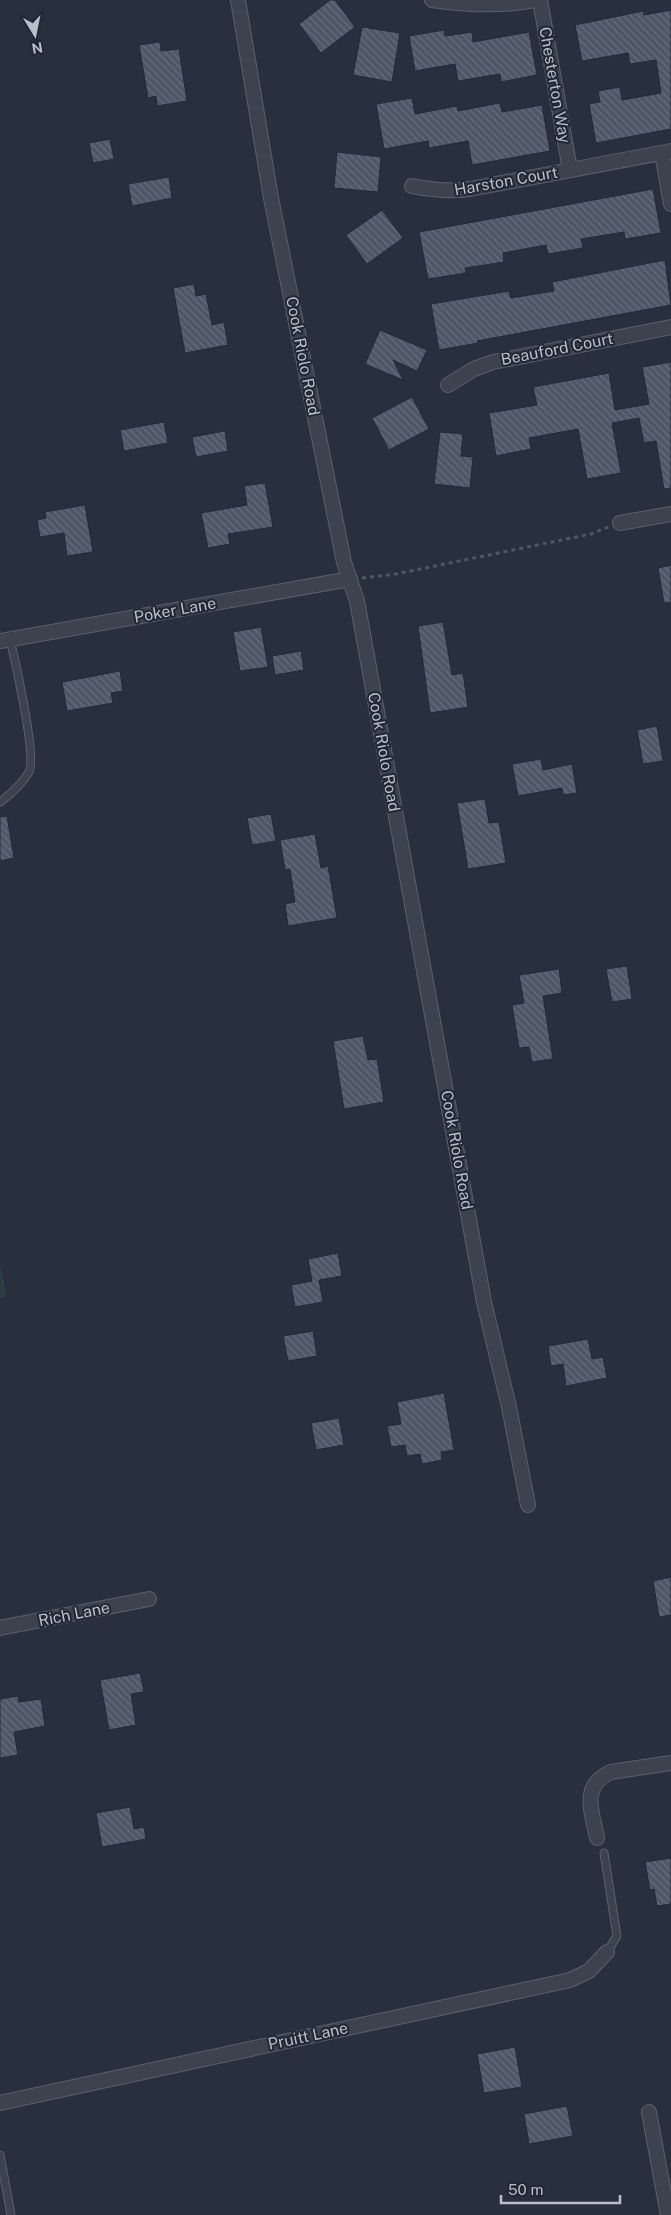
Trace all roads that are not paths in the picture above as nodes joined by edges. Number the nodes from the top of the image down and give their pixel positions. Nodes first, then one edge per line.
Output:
1 (238, 0) edge
2 (432, 0) edge
3 (538, 0) edge
4 (666, 152) edge
5 (570, 170) junction
6 (412, 186) dead end
7 (671, 204) edge
8 (671, 327) edge
9 (448, 385) dead end
10 (671, 514) edge
11 (620, 523) road end
12 (350, 580) junction
13 (5, 640) edge
14 (0, 802) edge
15 (528, 1505) dead end
16 (149, 1599) dead end
17 (0, 1628) edge
18 (671, 1763) edge
19 (597, 1838) dead end
20 (604, 1853) dead end
21 (607, 1952) joint
22 (0, 2103) edge
23 (649, 2112) dead end
24 (0, 2154) edge
25 (11, 2215) edge
26 (668, 2215) edge

1 - 12 street, Cook Riolo Road
2 - 3 street
3 - 5 street, Chesterton Way
4 - 5 street, Harston Court
4 - 7 street
5 - 6 street, Harston Court
8 - 9 street, Beauford Court
10 - 11 street
12 - 13 street, Poker Lane
12 - 15 street, Cook Riolo Road
13 - 14 lane
16 - 17 street, Rich Lane
18 - 19 street
20 - 21 lane
21 - 22 street, Pruitt Lane
23 - 26 street
24 - 25 lane

